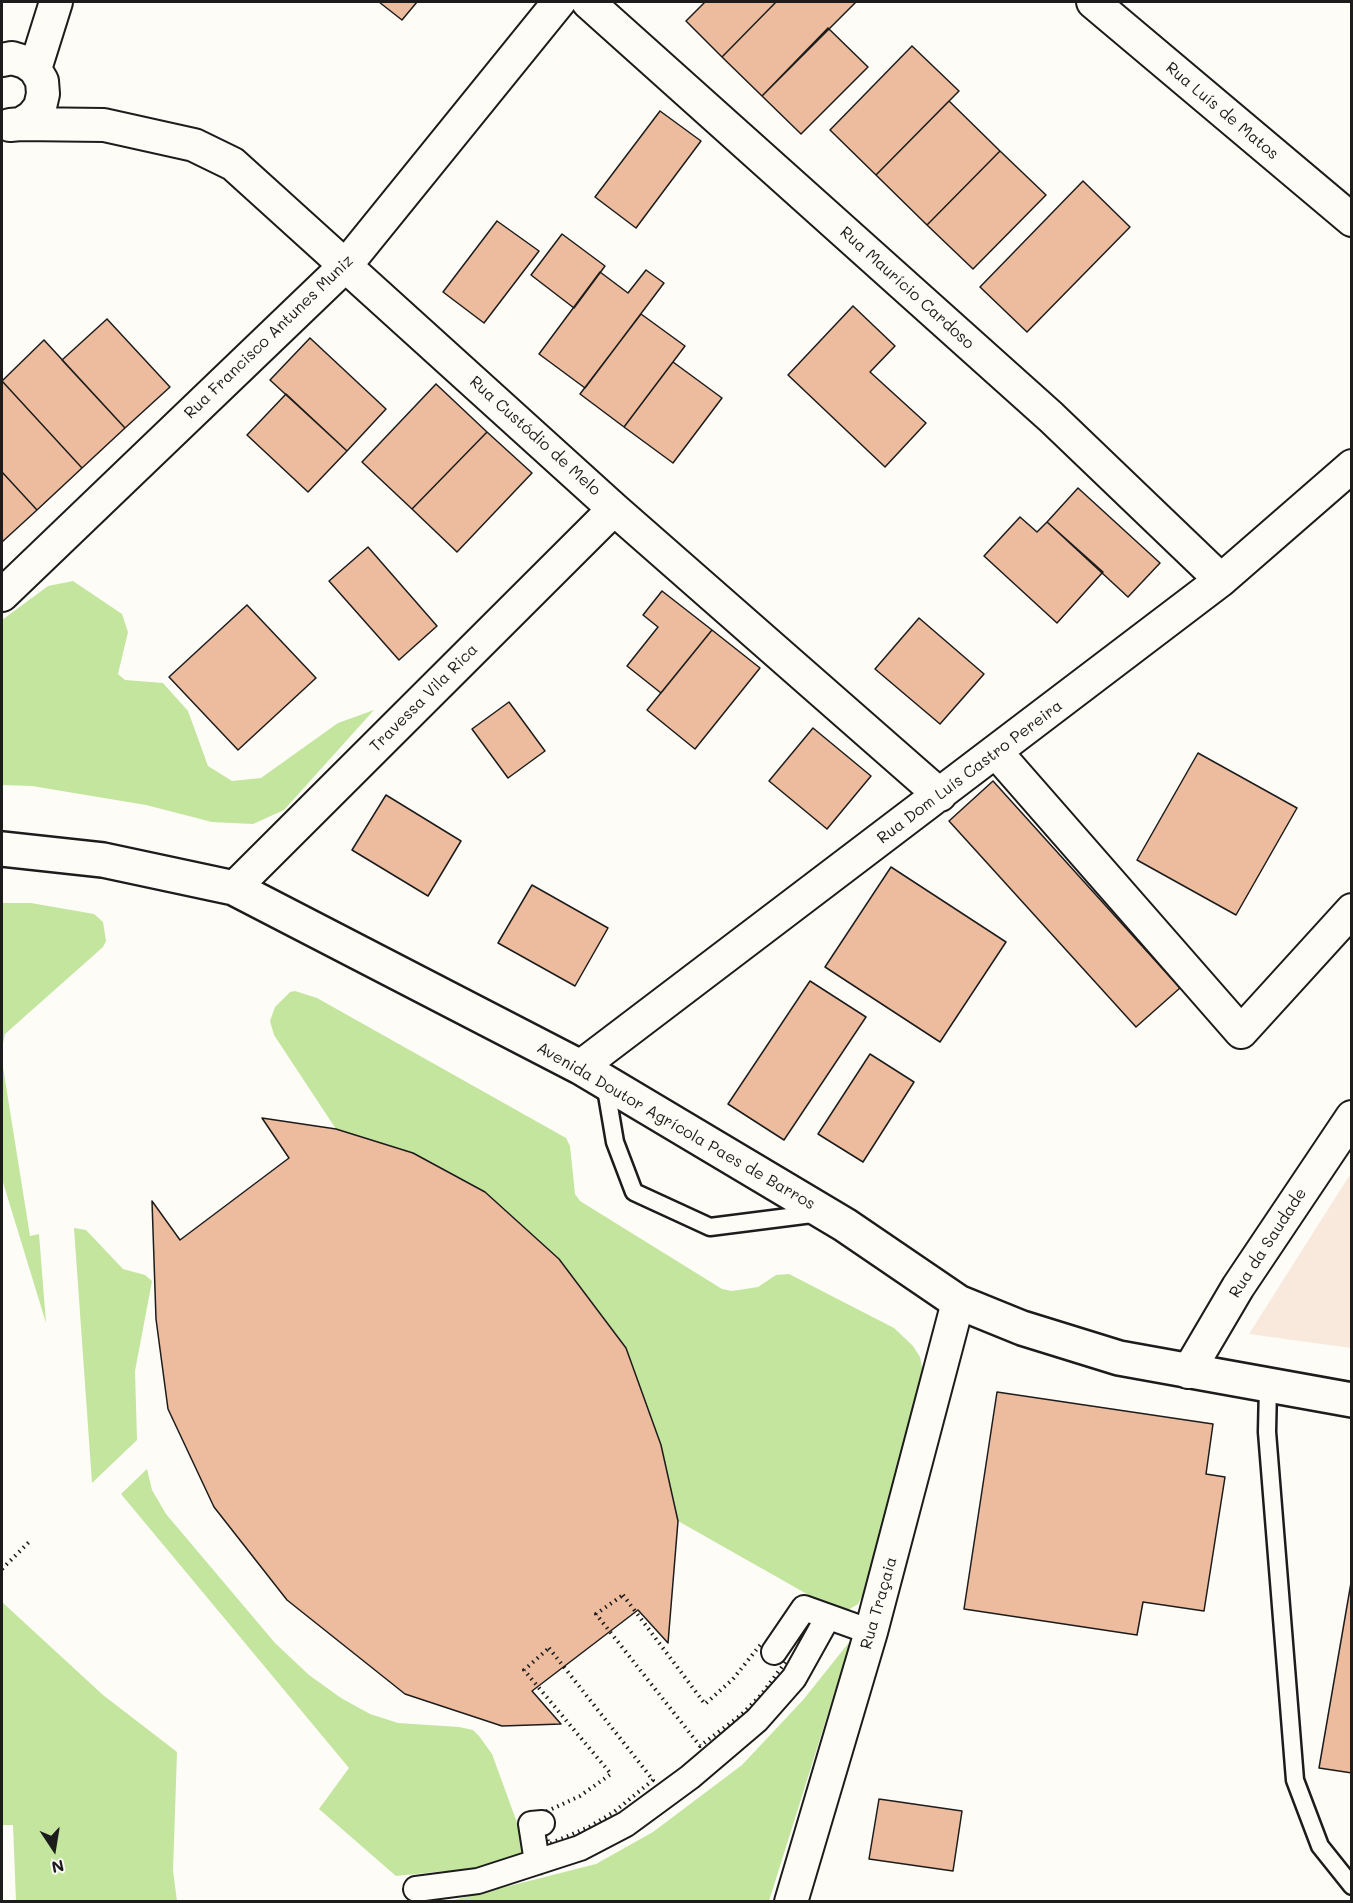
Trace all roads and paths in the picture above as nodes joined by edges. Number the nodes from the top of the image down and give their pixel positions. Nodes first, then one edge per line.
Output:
1 (559, 2) edge
2 (588, 2) edge
3 (1093, 2) edge
4 (54, 8) edge
5 (2, 59) edge
6 (39, 82) junction
7 (11, 124) edge
8 (104, 125) junction
9 (1352, 220) edge
10 (346, 265) junction
11 (1352, 466) edge
12 (614, 509) junction
13 (1221, 580) junction
14 (2, 595) edge
15 (996, 752) junction
16 (940, 795) junction
17 (2, 849) edge
18 (234, 888) junction
19 (1352, 910) edge
20 (592, 1075) junction
21 (1352, 1117) edge
22 (825, 1213) junction
23 (958, 1302) junction
24 (1188, 1372) junction
25 (1268, 1386) junction
26 (1352, 1400) edge
27 (31, 1540) dead end
28 (2, 1569) edge
29 (828, 1617) junction
30 (871, 1632) junction
31 (774, 1652) junction
32 (542, 1823) junction
33 (537, 1862) junction
34 (1352, 1886) edge
35 (416, 1889) dead end
36 (791, 1902) edge

1 - 10 street, Rua Francisco Antunes Muniz
2 - 13 street, Rua Maurício Cardoso
3 - 9 street, Rua Luís de Matos
4 - 5 street
4 - 6 street
5 - 6 street, Rua Custódio de Melo
6 - 7 street
6 - 8 street, Rua Custódio de Melo
7 - 8 street, Rua Custódio de Melo
8 - 10 street, Rua Custódio de Melo
10 - 12 street, Rua Custódio de Melo
10 - 14 street, Rua Francisco Antunes Muniz
11 - 13 street, Rua Dom Luís Castro Pereira
12 - 16 street, Rua Custódio de Melo
12 - 18 street, Travessa Vila Rica
13 - 15 street, Rua Dom Luís Castro Pereira
15 - 16 street, Rua Dom Luís Castro Pereira
15 - 19 street
16 - 20 street, Rua Dom Luís Castro Pereira
17 - 18 street, Avenida Doutor Agrícola Paes de Barros
18 - 20 street, Avenida Doutor Agrícola Paes de Barros
20 - 22 street, Avenida Doutor Agrícola Paes de Barros
20 - 22 lane
21 - 24 street, Rua da Saudade
22 - 23 street, Avenida Doutor Agrícola Paes de Barros
23 - 24 street, Avenida Doutor Agrícola Paes de Barros
23 - 30 street, Rua Traçaia
24 - 25 street, Avenida Doutor Agrícola Paes de Barros
25 - 26 street, Avenida Doutor Agrícola Paes de Barros
25 - 34 lane
27 - 28 path
29 - 30 street
29 - 31 street
29 - 33 street
30 - 36 street, Rua Traçaia
31 - 31 path
32 - 32 path
32 - 33 street
33 - 35 street

